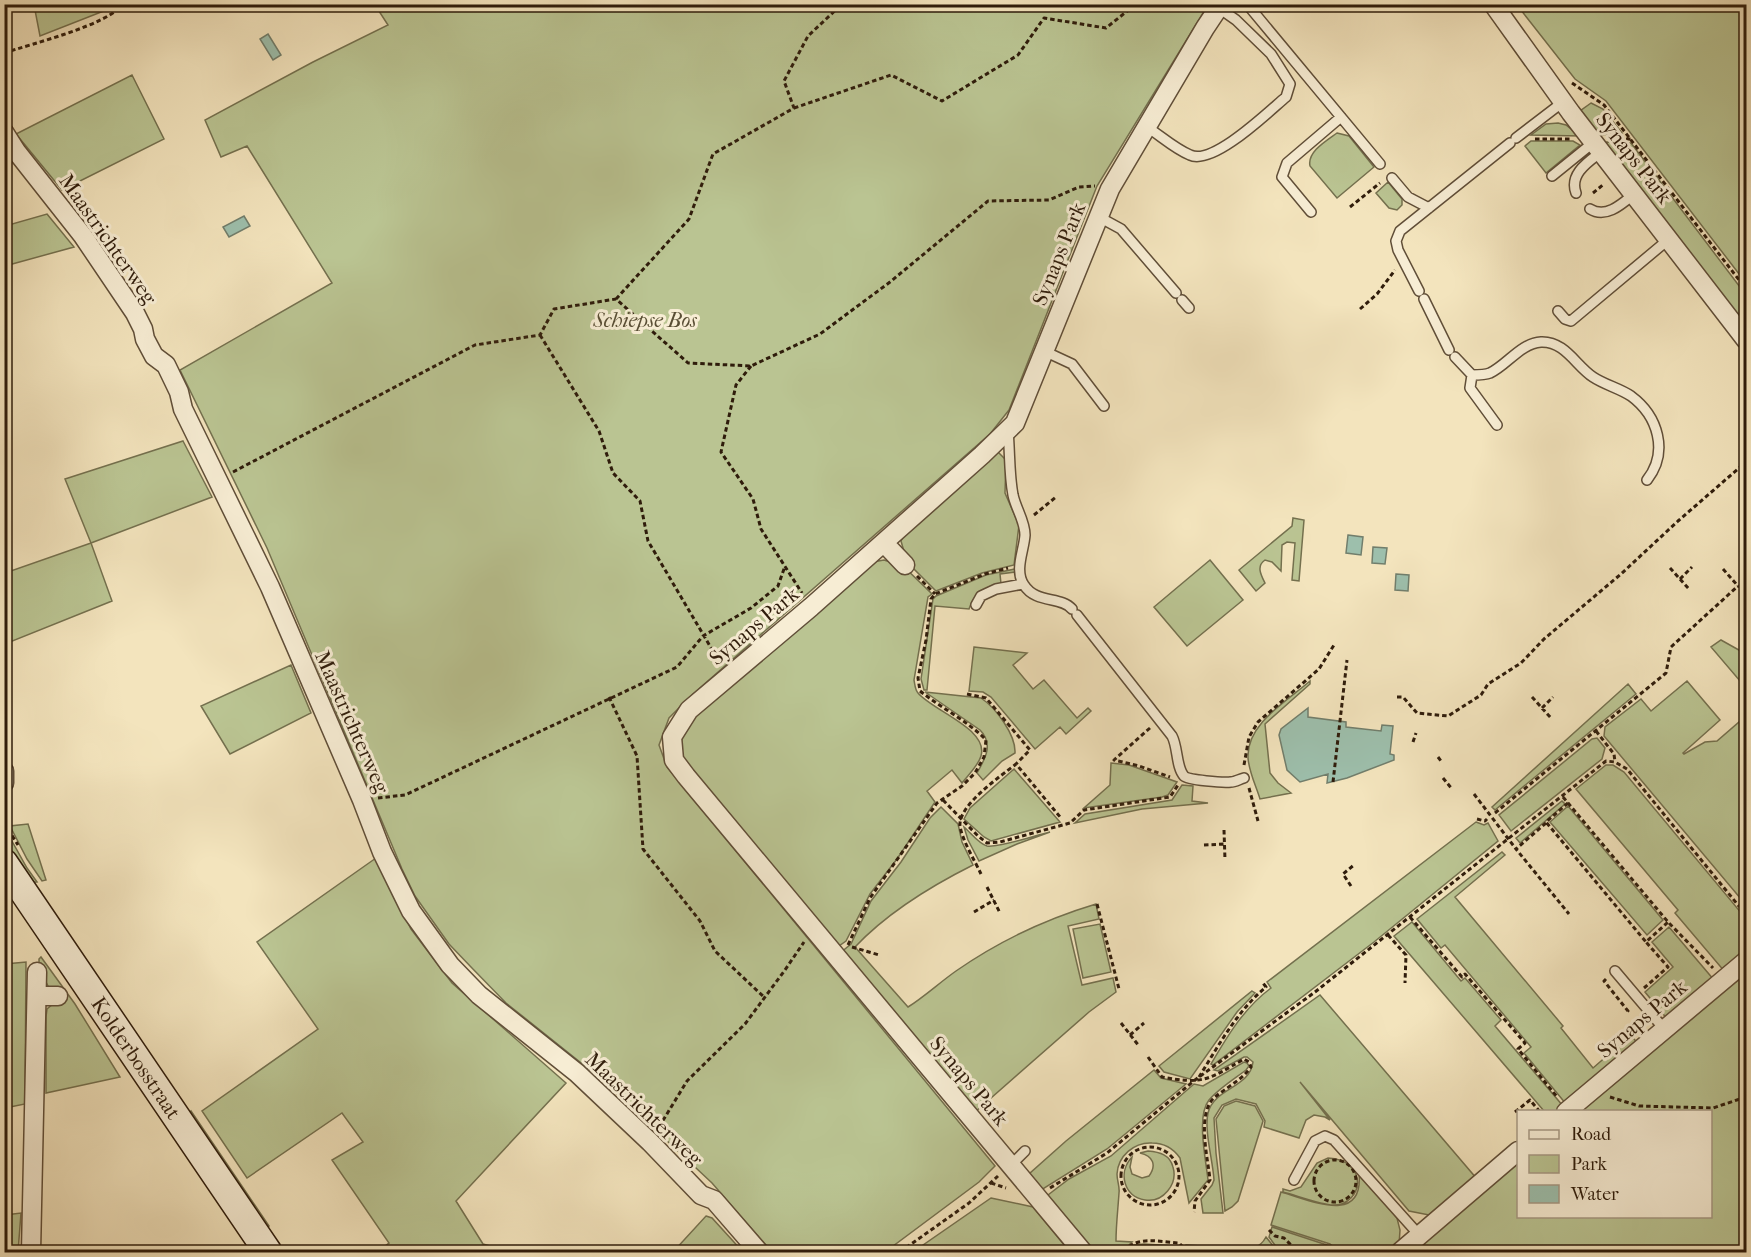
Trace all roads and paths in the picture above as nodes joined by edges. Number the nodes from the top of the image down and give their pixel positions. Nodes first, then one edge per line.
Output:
1 (123, 4) edge
2 (842, 4) edge
3 (1136, 4) edge
4 (1247, 4) edge
5 (1493, 4) edge
6 (1220, 6) edge
7 (4, 53) edge
8 (1563, 102) junction
9 (1604, 105) dead end
10 (794, 108) junction
11 (1341, 117) junction
12 (1147, 127) junction
13 (4, 132) edge
14 (1530, 139) dead end
15 (1631, 139) junction
16 (1596, 143) junction
17 (1380, 164) dead end
18 (1552, 176) dead end
19 (1388, 179) joint
20 (1610, 179) dead end
21 (1101, 185) dead end
22 (1576, 193) dead end
23 (1593, 193) dead end
24 (1634, 194) junction
25 (1350, 207) dead end
26 (1430, 208) junction
27 (1590, 210) dead end
28 (1311, 212) dead end
29 (1098, 217) junction
30 (1669, 239) junction
31 (1746, 289) edge
32 (616, 299) junction
33 (1182, 301) dead end
34 (1558, 311) dead end
35 (540, 335) junction
36 (1745, 339) edge
37 (1044, 351) junction
38 (751, 366) junction
39 (1472, 375) junction
40 (1104, 406) dead end
41 (1497, 425) dead end
42 (1008, 430) junction
43 (1746, 462) edge
44 (232, 473) dead end
45 (1647, 480) dead end
46 (1056, 497) dead end
47 (1024, 524) junction
48 (884, 543) junction
49 (904, 565) joint
50 (1019, 565) junction
51 (785, 566) junction
52 (1692, 567) dead end
53 (1670, 568) dead end
54 (1723, 569) dead end
55 (1680, 579) junction
56 (1023, 584) junction
57 (1738, 586) junction
58 (1689, 589) dead end
59 (1746, 589) edge
60 (935, 594) junction
61 (976, 605) dead end
62 (811, 607) junction
63 (703, 636) junction
64 (1334, 645) dead end
65 (1347, 660) dead end
66 (729, 677) junction
67 (967, 694) dead end
68 (609, 697) junction
69 (1397, 697) dead end
70 (1532, 697) dead end
71 (1553, 697) dead end
72 (1542, 708) junction
73 (1551, 718) dead end
74 (1160, 720) junction
75 (1596, 731) junction
76 (1416, 733) dead end
77 (1413, 742) dead end
78 (1615, 762) junction
79 (1016, 764) junction
80 (4, 771) edge
81 (1184, 776) junction
82 (1244, 778) junction
83 (1443, 778) dead end
84 (1333, 782) dead end
85 (4, 783) edge
86 (1452, 789) dead end
87 (1474, 794) dead end
88 (1563, 796) junction
89 (377, 798) dead end
90 (942, 800) junction
91 (1569, 803) junction
92 (1495, 813) dead end
93 (1061, 818) dead end
94 (1476, 819) dead end
95 (1487, 819) dead end
96 (961, 820) junction
97 (1258, 821) dead end
98 (1546, 822) junction
99 (1224, 830) dead end
100 (1508, 838) junction
101 (1225, 844) junction
102 (1204, 845) dead end
103 (1516, 849) junction
104 (1226, 860) dead end
105 (4, 863) edge
106 (1354, 865) dead end
107 (981, 874) dead end
108 (1351, 886) dead end
109 (987, 887) dead end
110 (994, 900) junction
111 (1097, 904) dead end
112 (974, 912) dead end
113 (1746, 912) edge
114 (1000, 913) dead end
115 (1569, 915) dead end
116 (1410, 917) junction
117 (1668, 922) junction
118 (813, 928) junction
119 (1388, 935) junction
120 (1646, 942) junction
121 (841, 950) junction
122 (879, 955) dead end
123 (1746, 961) edge
124 (1615, 971) dead end
125 (37, 972) dead end
126 (1724, 980) junction
127 (1263, 983) dead end
128 (1405, 983) dead end
129 (1119, 989) dead end
130 (1635, 995) junction
131 (37, 996) junction
132 (58, 996) dead end
133 (765, 998) junction
134 (1639, 1022) dead end
135 (1121, 1023) dead end
136 (1144, 1023) dead end
137 (1665, 1030) junction
138 (1130, 1035) junction
139 (1618, 1041) dead end
140 (1139, 1046) dead end
141 (1148, 1057) dead end
142 (1197, 1080) junction
143 (1591, 1091) junction
144 (1746, 1097) edge
145 (1518, 1110) edge
146 (1538, 1110) edge
147 (1566, 1110) edge
148 (1568, 1110) edge
149 (650, 1142) junction
150 (1025, 1151) dead end
151 (1517, 1152) edge
152 (1010, 1166) junction
153 (1293, 1180) dead end
154 (991, 1183) junction
155 (1037, 1197) junction
156 (1168, 1199) joint
157 (1341, 1202) joint
158 (1194, 1212) dead end
159 (1269, 1230) dead end
160 (1420, 1236) junction
161 (31, 1252) edge
162 (268, 1252) edge
163 (759, 1252) edge
164 (900, 1252) edge
165 (1083, 1252) edge
166 (1124, 1252) edge
167 (1180, 1252) edge
168 (1306, 1252) edge
169 (1335, 1252) edge
170 (1400, 1252) edge

1 - 7 path
2 - 10 path
3 - 10 path
4 - 11 lane
5 - 8 street, Synaps Park
6 - 12 street, Synaps Park
6 - 12 lane
8 - 16 street, Synaps Park
8 - 26 lane
9 - 15 path
10 - 32 path
11 - 17 lane
11 - 28 lane
12 - 29 street, Synaps Park
13 - 149 street, Maastrichterweg
14 - 16 path
15 - 16 path
15 - 31 path
16 - 18 lane
16 - 22 lane
16 - 24 street, Synaps Park
19 - 25 path
19 - 26 lane
20 - 23 path
21 - 38 path
24 - 27 lane
24 - 30 street, Synaps Park
26 - 39 lane
29 - 33 lane
29 - 37 street, Synaps Park
30 - 34 lane
30 - 36 street, Synaps Park
32 - 35 path
32 - 38 path
35 - 44 path
35 - 63 path
37 - 40 lane
37 - 42 street, Synaps Park
38 - 51 path
39 - 41 lane
39 - 45 lane
42 - 47 lane
42 - 48 street, Synaps Park
43 - 69 path
46 - 47 path
47 - 50 lane
48 - 49 street
48 - 62 street, Synaps Park
49 - 60 path
50 - 56 lane
50 - 60 path
51 - 62 path
51 - 63 path
52 - 55 path
53 - 55 path
54 - 57 path
55 - 58 path
56 - 61 lane
56 - 74 lane
57 - 59 path
57 - 75 path
60 - 90 path
62 - 66 street, Synaps Park
63 - 66 path
63 - 68 path
64 - 82 path
65 - 84 path
66 - 118 street, Synaps Park
67 - 79 path
68 - 89 path
68 - 133 path
70 - 72 path
71 - 72 path
72 - 73 path
74 - 81 lane
74 - 81 path
75 - 78 path
75 - 92 path
76 - 77 path
78 - 88 path
78 - 113 path
79 - 93 path
79 - 96 path
80 - 85 street
81 - 82 lane
81 - 96 path
82 - 97 path
83 - 86 path
87 - 100 path
88 - 91 path
88 - 100 path
90 - 96 path
90 - 121 path
91 - 98 path
91 - 117 path
94 - 95 path
96 - 107 path
98 - 103 path
98 - 120 path
99 - 101 path
100 - 103 path
100 - 116 path
101 - 102 path
101 - 104 path
103 - 115 path
105 - 162 main road, Kolderbosstraat
106 - 108 path
109 - 110 path
110 - 112 path
110 - 114 path
111 - 129 path
116 - 119 path
116 - 147 path
117 - 120 path
117 - 126 path
118 - 121 street, Synaps Park
118 - 133 path
119 - 128 path
119 - 142 path
120 - 130 path
121 - 122 path
121 - 152 street, Synaps Park
123 - 126 street, Synaps Park
124 - 130 lane
125 - 131 street
126 - 137 street, Synaps Park
127 - 142 path
130 - 137 lane
131 - 132 street
131 - 161 street
133 - 149 path
134 - 139 path
135 - 138 path
136 - 138 path
137 - 143 street, Synaps Park
138 - 140 path
141 - 142 path
142 - 155 path
142 - 158 path
143 - 144 path
143 - 148 street, Synaps Park
145 - 146 path
149 - 163 street, Maastrichterweg
150 - 152 lane
151 - 160 street
152 - 154 path
152 - 155 street, Synaps Park
153 - 160 lane
154 - 155 path
154 - 164 path
155 - 165 street, Synaps Park
156 - 156 path
157 - 157 path
159 - 168 path
160 - 170 street
166 - 167 path
168 - 169 path

